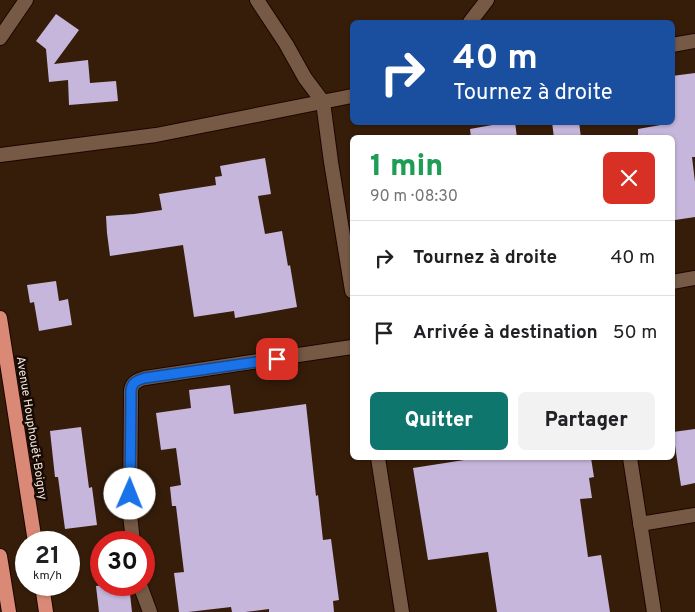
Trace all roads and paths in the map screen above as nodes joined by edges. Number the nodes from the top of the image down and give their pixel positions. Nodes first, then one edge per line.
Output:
1 (26, 0) edge
2 (257, 0) edge
3 (487, 0) edge
4 (472, 20) edge
5 (0, 38) edge
6 (695, 41) edge
7 (675, 44) edge
8 (350, 96) edge
9 (323, 102) junction
10 (0, 155) edge
11 (350, 278) edge
12 (695, 278) edge
13 (675, 281) edge
14 (0, 318) edge
15 (350, 347) edge
16 (378, 460) edge
17 (630, 460) edge
18 (695, 515) edge
19 (640, 524) junction
20 (33, 531) edge
21 (132, 531) edge
22 (0, 556) edge
23 (44, 596) edge
24 (144, 596) edge
25 (9, 612) edge
26 (46, 612) edge
27 (150, 612) edge
28 (402, 612) edge
29 (654, 612) edge

1 - 5 street
2 - 9 street
3 - 4 street
6 - 7 street
8 - 9 street
9 - 10 street
9 - 11 street
12 - 13 street
14 - 20 highway, Avenue Houphouët-Boigny
15 - 21 street
16 - 28 street
17 - 19 street
18 - 19 street
19 - 29 street
22 - 25 highway
23 - 26 highway
24 - 27 street

